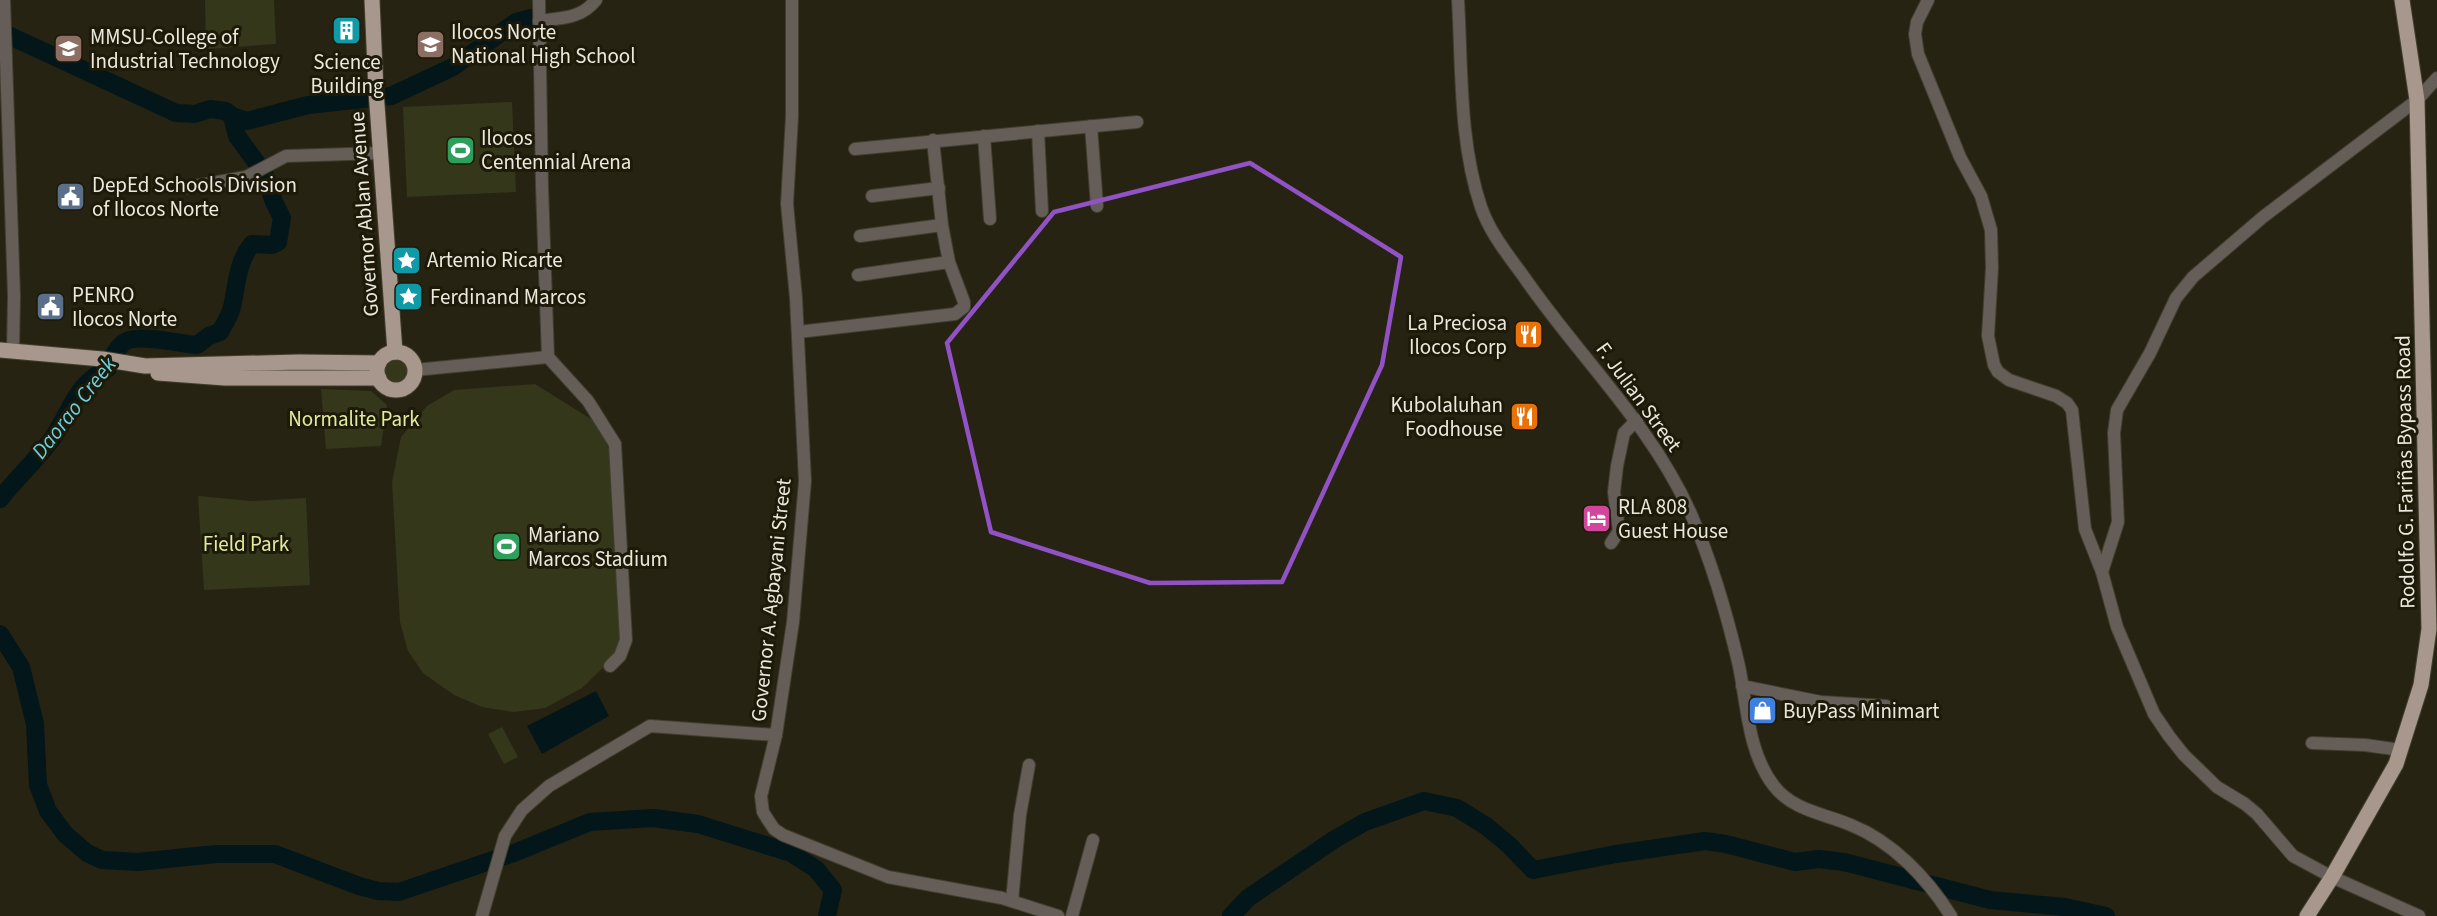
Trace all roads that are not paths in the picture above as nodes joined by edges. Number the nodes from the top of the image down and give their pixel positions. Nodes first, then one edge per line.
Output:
1 (3, 0) edge
2 (372, 0) edge
3 (539, 0) edge
4 (596, 0) edge
5 (792, 0) edge
6 (1458, 0) edge
7 (1928, 0) edge
8 (2402, 0) edge
9 (539, 21) junction
10 (2, 41) edge
11 (2437, 78) edge
12 (2417, 100) junction
13 (1137, 122) dead end
14 (1091, 126) junction
15 (1038, 131) junction
16 (984, 136) junction
17 (933, 140) junction
18 (855, 149) dead end
19 (380, 153) junction
20 (184, 188) dead end
21 (939, 188) junction
22 (872, 196) dead end
23 (1097, 206) dead end
24 (1042, 211) dead end
25 (990, 219) dead end
26 (942, 225) junction
27 (860, 237) dead end
28 (950, 262) junction
29 (858, 275) dead end
30 (798, 332) junction
31 (6, 351) edge
32 (395, 352) junction
33 (548, 357) junction
34 (415, 370) junction
35 (379, 371) junction
36 (1637, 420) junction
37 (1611, 543) dead end
38 (2102, 572) junction
39 (610, 666) dead end
40 (1742, 686) junction
41 (1886, 706) dead end
42 (776, 735) junction
43 (2312, 743) dead end
44 (2401, 750) junction
45 (1029, 765) dead end
46 (1094, 840) dead end
47 (2332, 877) junction
48 (1012, 901) junction
49 (1948, 911) edge
50 (482, 916) edge
51 (1058, 916) edge
52 (1072, 916) edge
53 (2307, 916) edge
54 (2420, 916) edge

1 - 10 street
2 - 19 main road, Governor Ablan Avenue
3 - 9 street
4 - 9 street
5 - 30 street, Governor A. Agbayani Street
6 - 36 street, F. Julian Street
7 - 38 street
8 - 12 main road, Rodolfo G. Fariñas Bypass Road
9 - 33 street
10 - 31 street
11 - 12 street
12 - 38 street
12 - 44 main road, Rodolfo G. Fariñas Bypass Road
13 - 14 street
14 - 15 street
14 - 23 street
15 - 16 street
15 - 24 street
16 - 17 street
16 - 25 street
17 - 18 street
17 - 21 street
19 - 20 street
19 - 32 main road, Governor Ablan Avenue
21 - 22 street
21 - 26 street
26 - 27 street
26 - 28 street
28 - 29 street
28 - 30 street
30 - 42 street, Governor A. Agbayani Street
31 - 35 main road
32 - 34 main road
32 - 35 main road
33 - 34 street
33 - 39 street
34 - 35 main road
36 - 37 street
36 - 40 street, F. Julian Street
38 - 47 street
40 - 41 street
40 - 49 street, F. Julian Street
42 - 48 street, Governor A. Agbayani Street
42 - 50 street
43 - 44 street
44 - 47 main road, Rodolfo G. Fariñas Bypass Road
45 - 48 street
46 - 52 street
47 - 53 main road, Rodolfo G. Fariñas Bypass Road
47 - 54 street
48 - 51 street, Governor A. Agbayani Street

